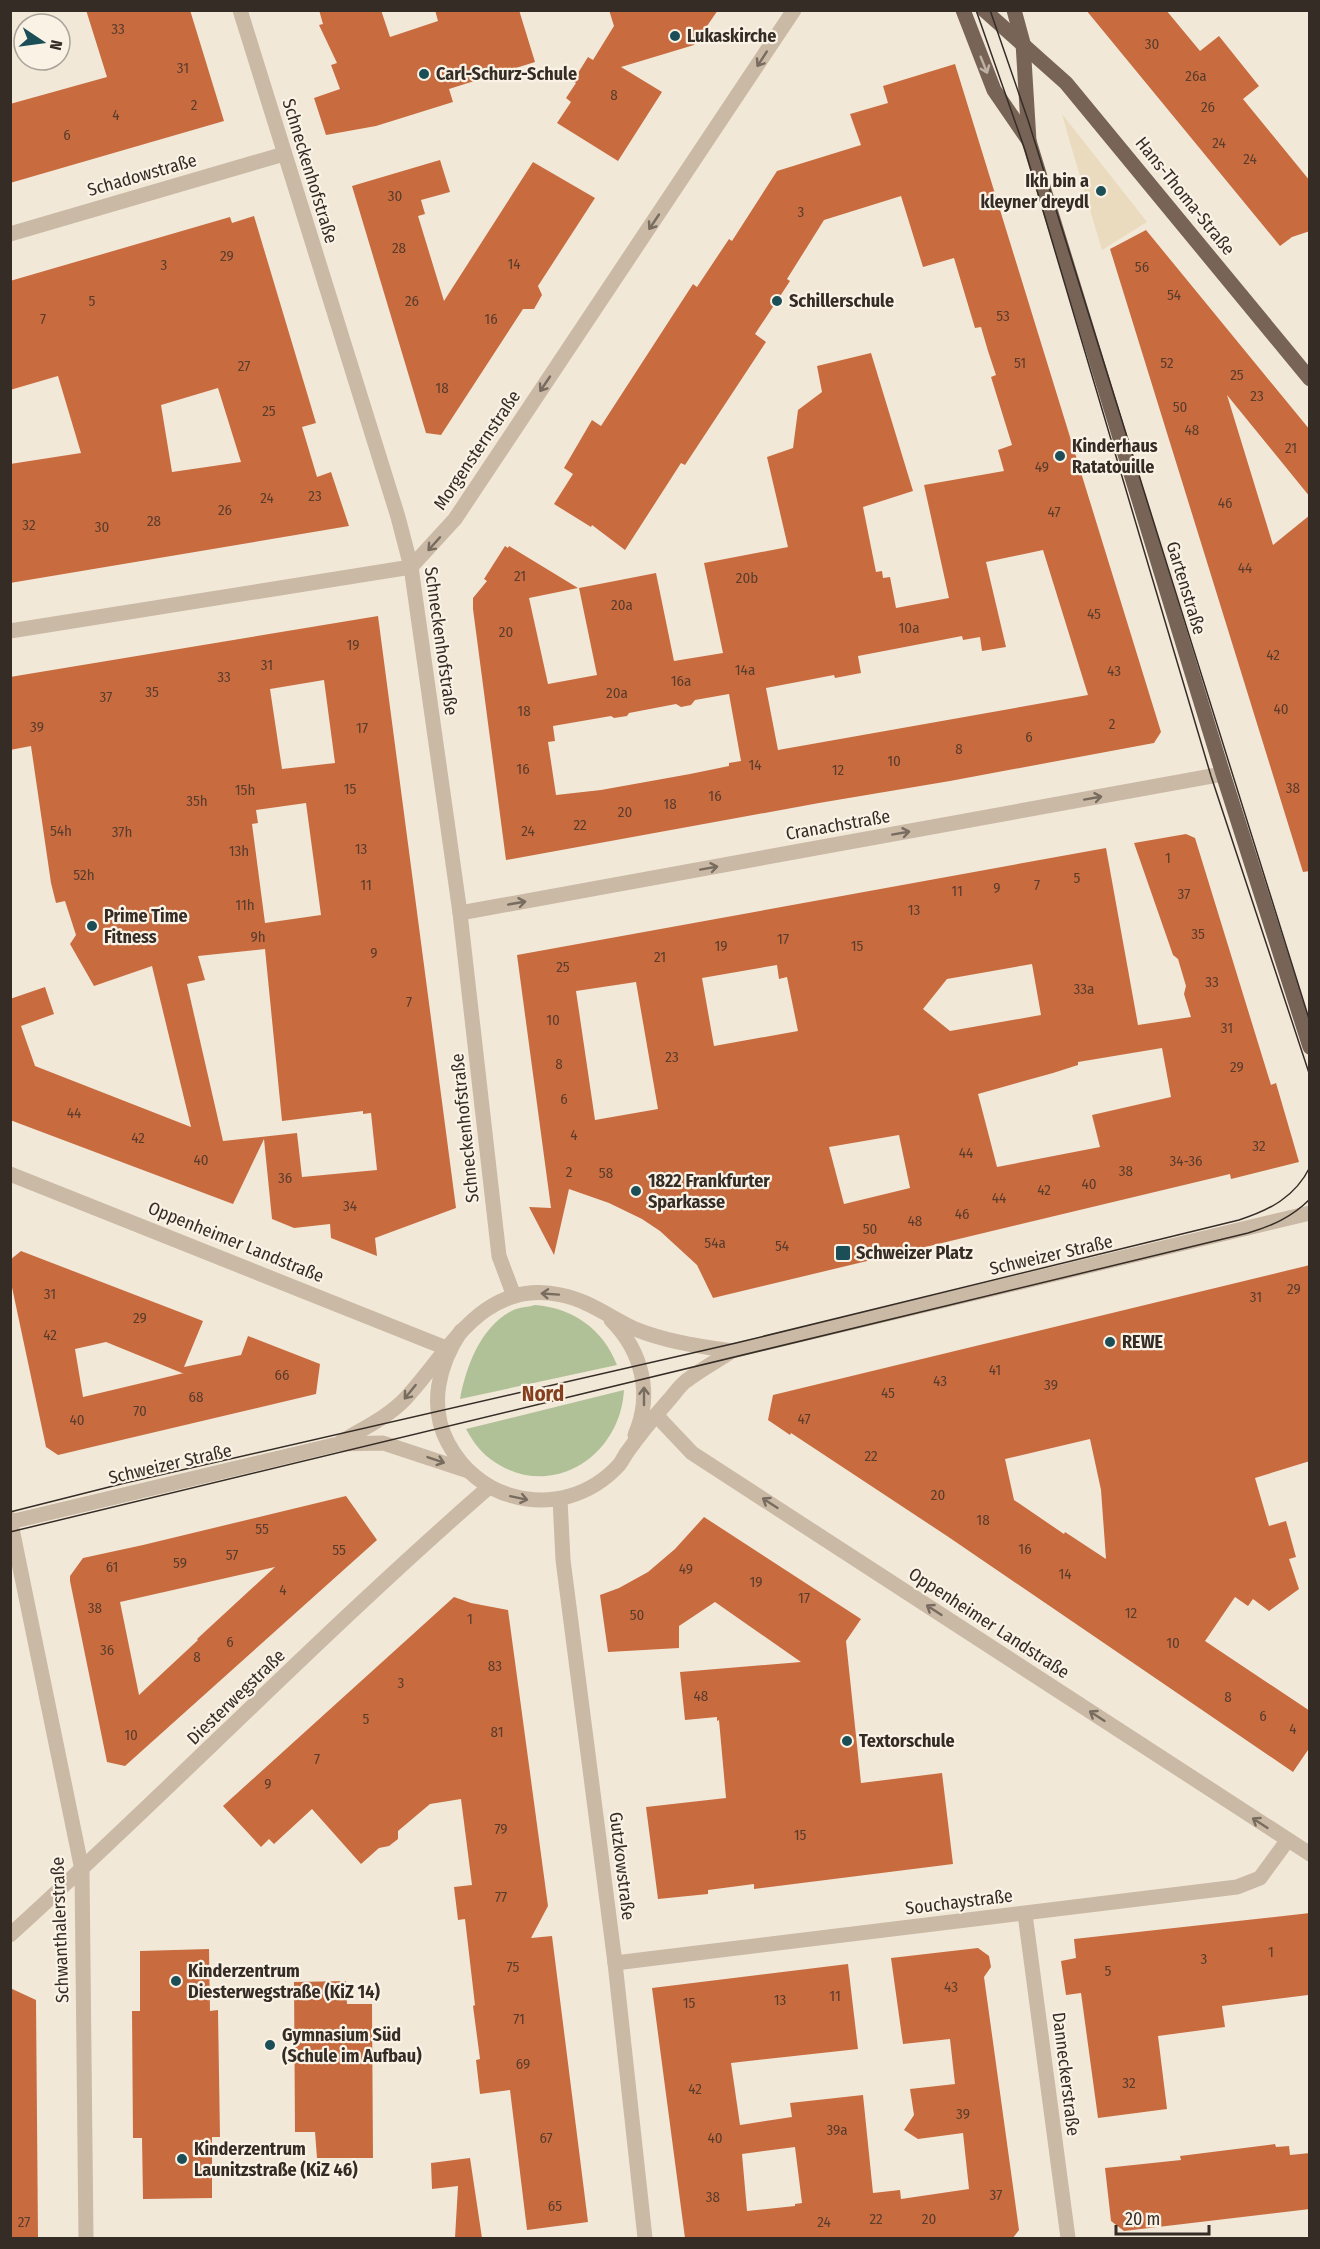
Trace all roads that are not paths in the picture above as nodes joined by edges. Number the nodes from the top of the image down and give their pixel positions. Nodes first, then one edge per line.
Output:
1 (240, 10) edge
2 (794, 10) edge
3 (963, 10) edge
4 (984, 10) edge
5 (1014, 10) edge
6 (1023, 43) junction
7 (1029, 141) junction
8 (284, 154) junction
9 (10, 234) edge
10 (1310, 379) edge
11 (411, 567) junction
12 (10, 631) edge
13 (1223, 774) junction
14 (460, 914) junction
15 (1310, 1047) edge
16 (10, 1174) edge
17 (1310, 1213) edge
18 (513, 1296) junction
19 (604, 1314) junction
20 (461, 1331) junction
21 (446, 1347) junction
22 (732, 1351) junction
23 (656, 1415) junction
24 (338, 1444) junction
25 (627, 1452) junction
26 (468, 1471) junction
27 (489, 1487) junction
28 (560, 1499) junction
29 (11, 1521) edge
30 (1287, 1841) junction
31 (1310, 1854) edge
32 (82, 1870) junction
33 (1025, 1914) junction
34 (10, 1935) edge
35 (615, 1963) junction
36 (86, 2238) edge
37 (645, 2238) edge
38 (1068, 2238) edge

1 - 8 street, Schneckenhofstraße
2 -> 11 street, Morgensternstraße
3 -> 7 main road, Gartenstraße
4 - 6 main road, Hans-Thoma-Straße
5 - 6 main road, Gartenstraße
6 - 7 main road, Gartenstraße
6 - 10 main road, Hans-Thoma-Straße
7 - 13 main road, Gartenstraße
8 - 9 street, Schadowstraße
8 - 11 street, Schneckenhofstraße
11 - 12 street
11 - 14 street, Schneckenhofstraße
14 -> 13 street, Cranachstraße
13 - 15 main road, Gartenstraße
14 - 18 street, Schneckenhofstraße
16 - 21 street, Oppenheimer Landstraße
17 - 22 street, Schweizer Straße
19 -> 18 street
18 - 20 street
19 - 22 street
25 -> 19 street
20 - 21 street
20 - 26 street
21 -> 24 street
22 - 23 street
23 - 25 street
30 -> 23 street, Oppenheimer Landstraße
24 -> 26 street
24 - 29 street, Schweizer Straße
25 - 28 street
26 - 27 street
27 -> 28 street
27 - 32 street, Diesterwegstraße
28 - 35 street, Gutzkowstraße
29 - 32 street, Schwanthalerstraße
30 - 31 street, Oppenheimer Landstraße
30 - 33 street, Souchaystraße
32 - 34 street, Diesterwegstraße
32 - 36 street, Schwanthalerstraße
33 - 35 street, Souchaystraße
33 - 38 street, Danneckerstraße
35 - 37 street, Gutzkowstraße

